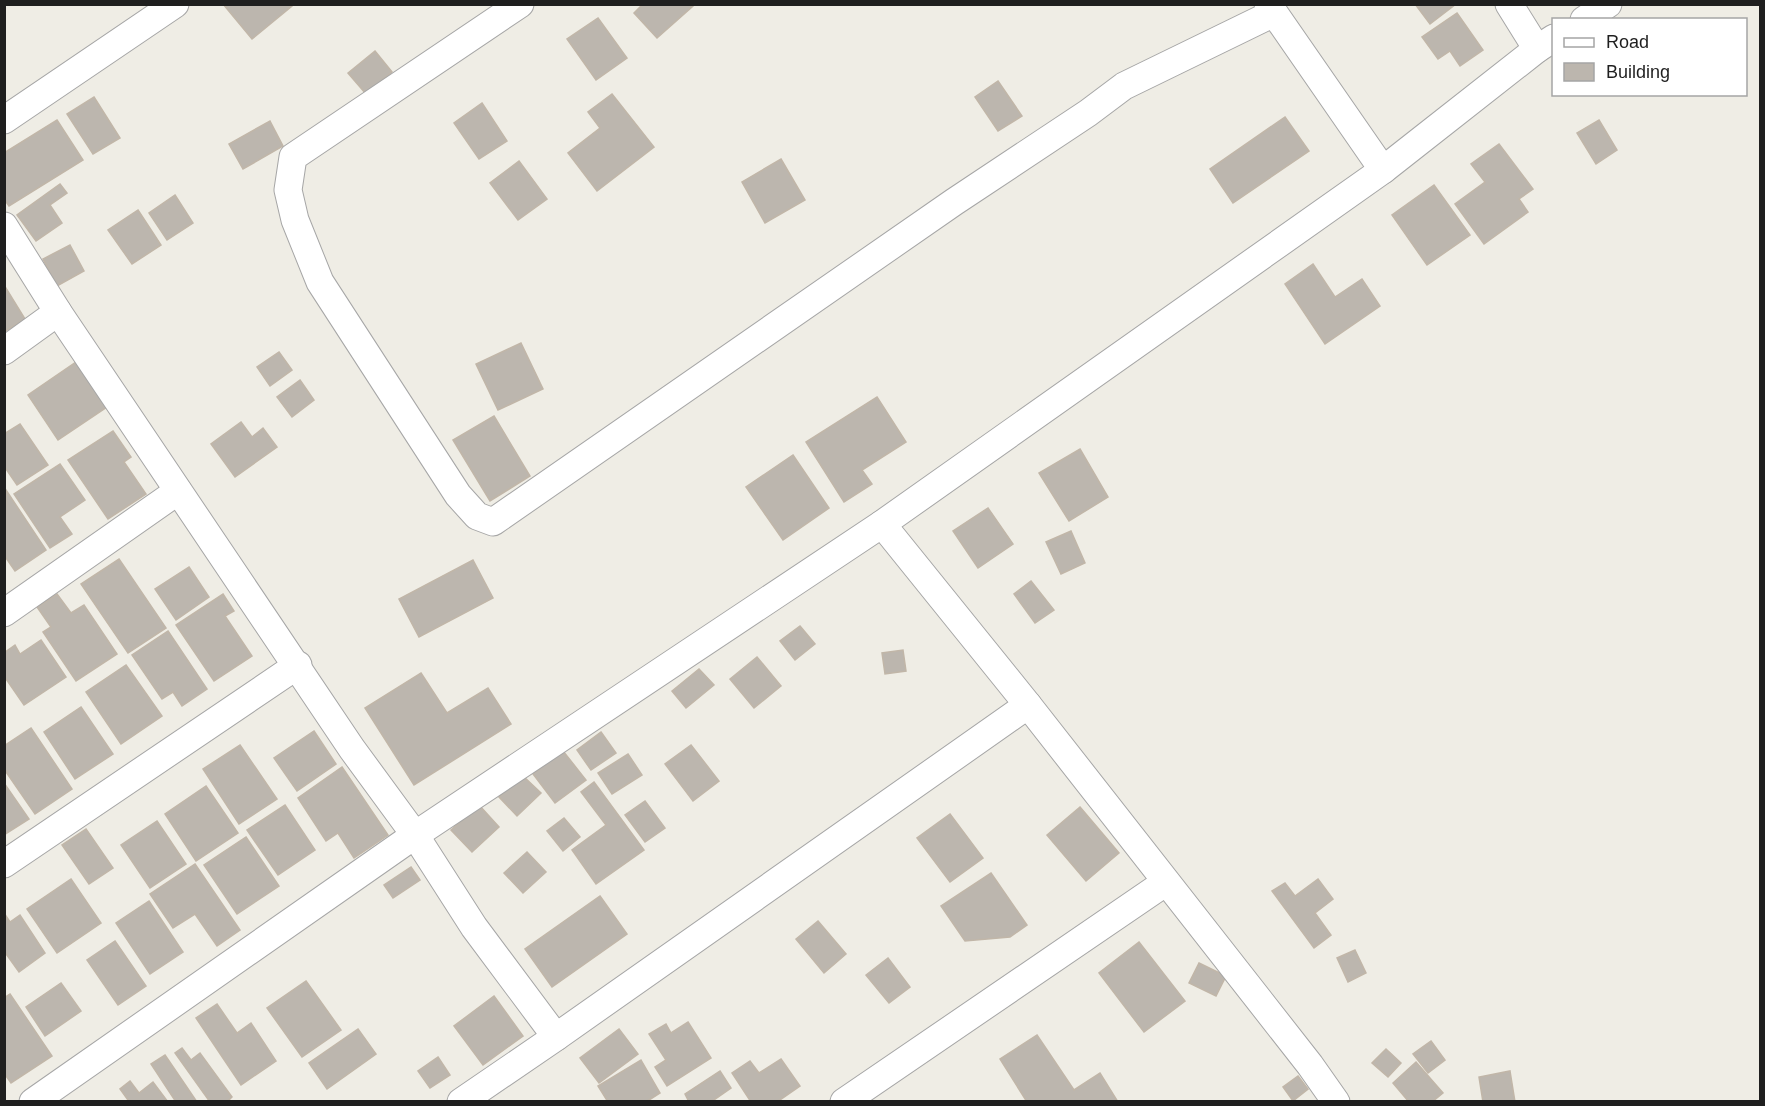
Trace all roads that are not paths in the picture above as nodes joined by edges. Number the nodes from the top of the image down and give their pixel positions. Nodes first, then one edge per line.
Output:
1 (175, 4) edge
2 (520, 4) edge
3 (1509, 4) edge
4 (1608, 4) edge
5 (1271, 9) edge
6 (1587, 18) edge
7 (1545, 44) edge
8 (4, 120) edge
9 (1383, 170) junction
10 (4, 226) edge
11 (58, 312) junction
12 (4, 351) edge
13 (178, 491) junction
14 (882, 524) junction
15 (4, 613) edge
16 (298, 665) junction
17 (1028, 705) junction
18 (415, 835) junction
19 (4, 864) edge
20 (1166, 882) junction
21 (556, 1038) junction
22 (33, 1101) edge
23 (461, 1101) edge
24 (844, 1101) edge
25 (1336, 1101) edge

1 - 8 street
2 - 5 street
3 - 7 street
4 - 6 street
5 - 9 street
7 - 9 street
9 - 14 street
10 - 11 street
11 - 12 street
11 - 13 street
13 - 15 street
13 - 16 street
14 - 17 street
14 - 18 street
16 - 18 street
16 - 19 street
17 - 20 street
17 - 21 street
18 - 21 street
18 - 22 street
20 - 24 street
20 - 25 street
21 - 23 street

